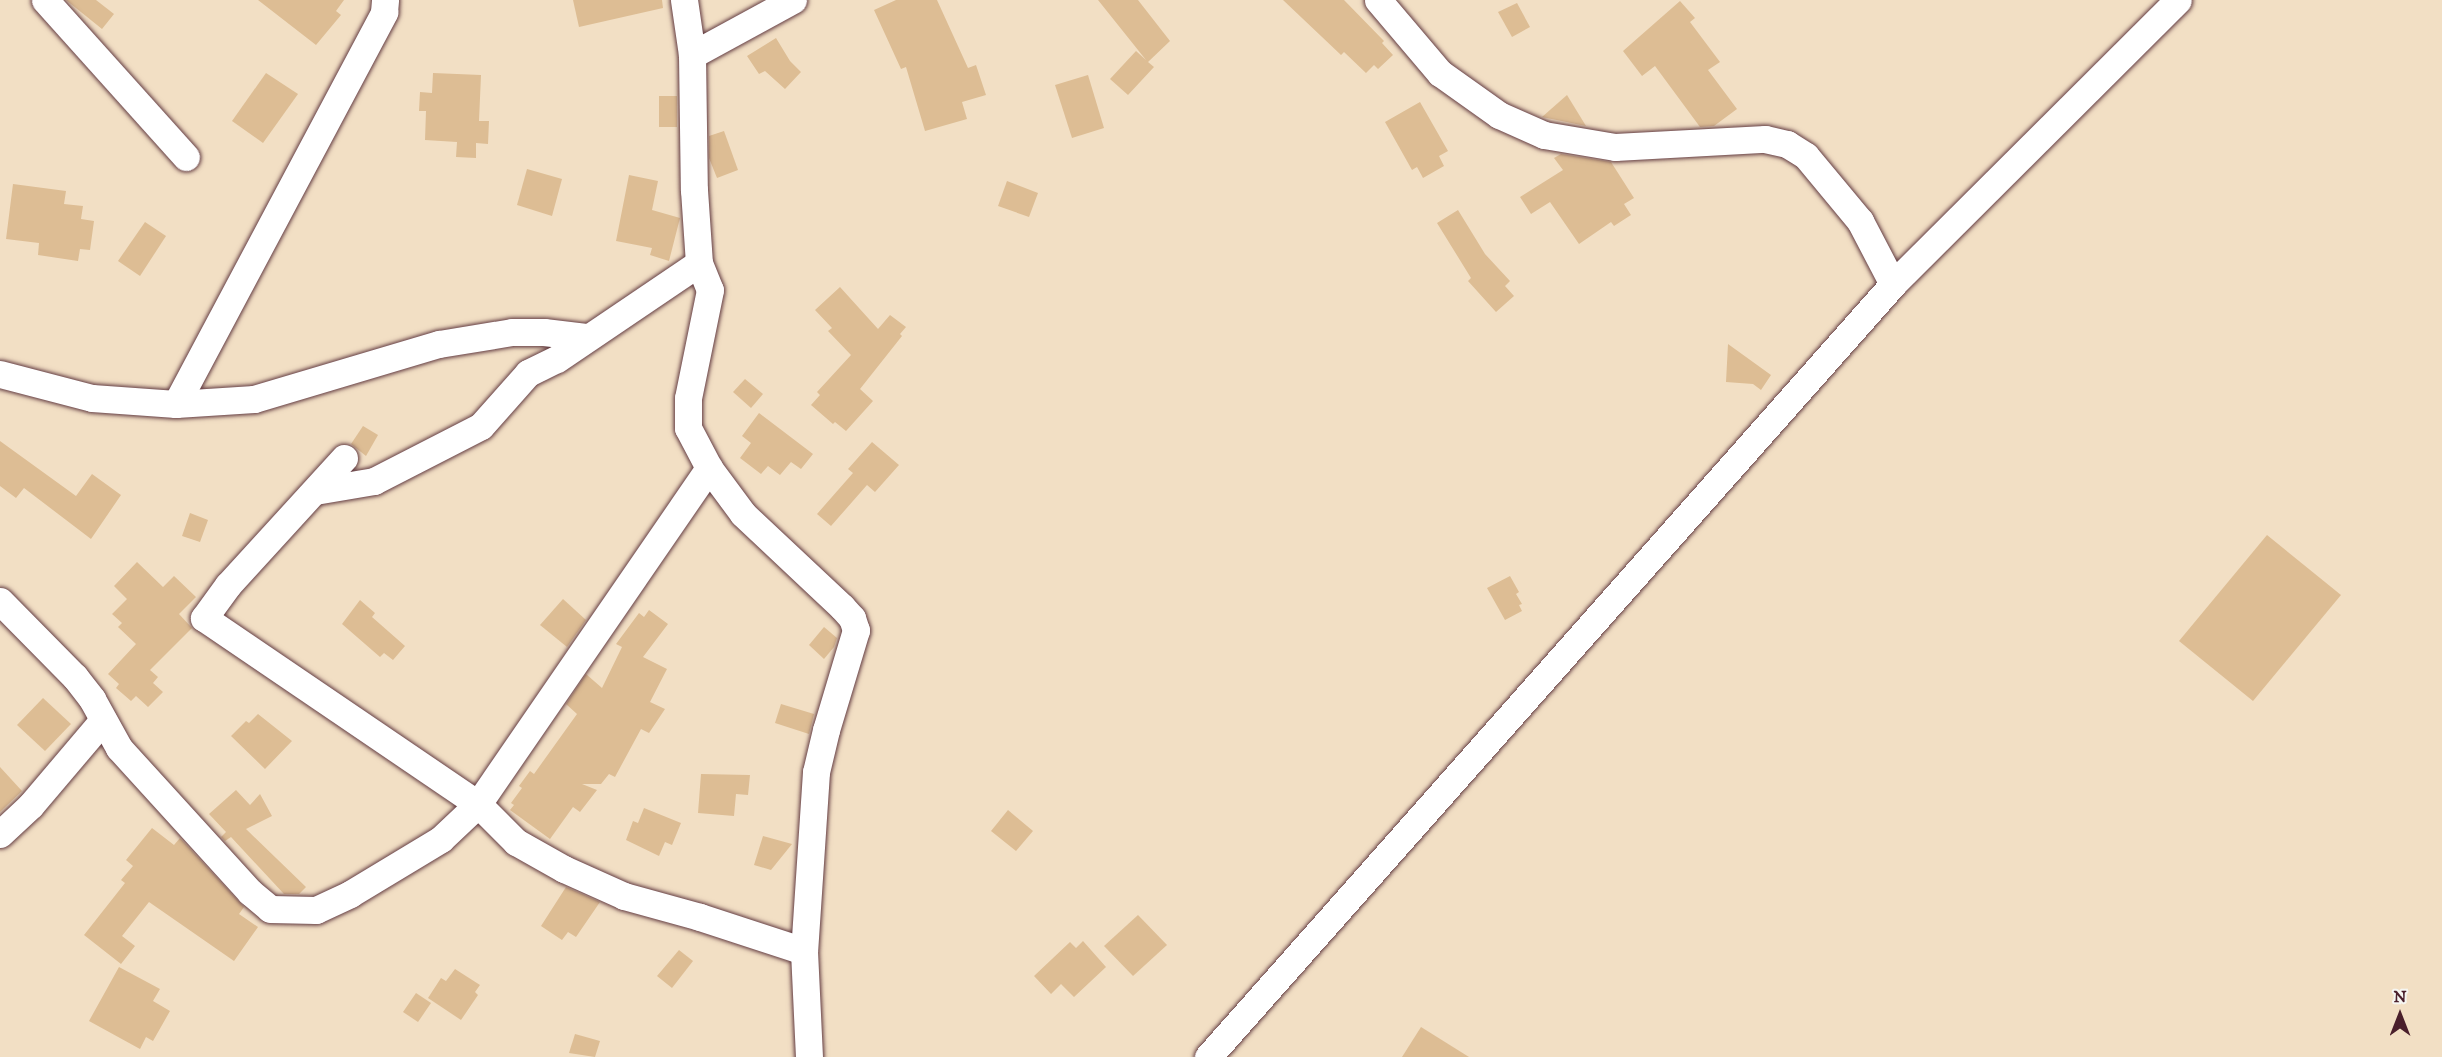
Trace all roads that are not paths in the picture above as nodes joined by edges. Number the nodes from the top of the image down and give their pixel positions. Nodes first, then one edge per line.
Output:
1 (45, 0) edge
2 (385, 0) edge
3 (684, 0) edge
4 (793, 0) edge
5 (1378, 0) edge
6 (2178, 0) edge
7 (692, 55) junction
8 (186, 157) dead end
9 (699, 263) junction
10 (1893, 284) junction
11 (586, 337) junction
12 (0, 374) edge
13 (176, 404) junction
14 (344, 458) dead end
15 (709, 468) junction
16 (315, 491) junction
17 (0, 600) edge
18 (103, 720) junction
19 (478, 804) junction
20 (0, 834) edge
21 (804, 951) junction
22 (808, 1057) edge
23 (1208, 1057) edge

1 - 8 street
2 - 13 street
3 - 7 street
4 - 7 street
5 - 10 street
6 - 10 street
7 - 9 street
9 - 11 street
9 - 15 street
10 - 23 street
11 - 13 street
11 - 16 street
12 - 13 street
14 - 16 street
15 - 19 street
15 - 21 street
16 - 19 street
17 - 18 street
18 - 19 street
18 - 20 street
19 - 21 street
21 - 22 street

